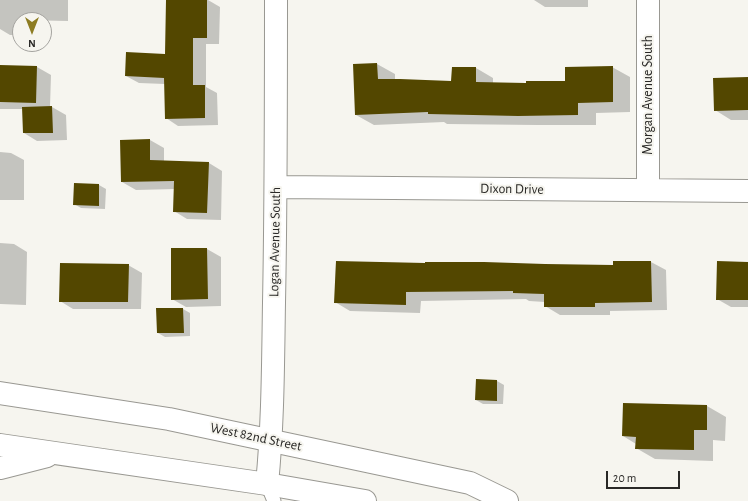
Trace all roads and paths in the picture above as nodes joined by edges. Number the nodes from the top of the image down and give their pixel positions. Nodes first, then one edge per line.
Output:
1 (276, 0) edge
2 (648, 0) edge
3 (276, 187) junction
4 (648, 190) junction
5 (748, 191) edge
6 (0, 393) edge
7 (271, 441) junction
8 (0, 445) edge
9 (58, 453) junction
10 (0, 468) edge
11 (271, 493) edge
12 (365, 501) edge
13 (508, 501) edge

1 - 3 street, Logan Avenue South
2 - 4 street, Morgan Avenue South
3 - 4 street, Dixon Drive
3 - 7 street, Logan Avenue South
4 - 5 street, Dixon Drive
6 - 7 street, West 82nd Street
7 - 11 street, Logan Avenue South
7 - 13 street, West 82nd Street
8 - 9 street
9 - 10 street
9 - 11 street
11 - 12 street

